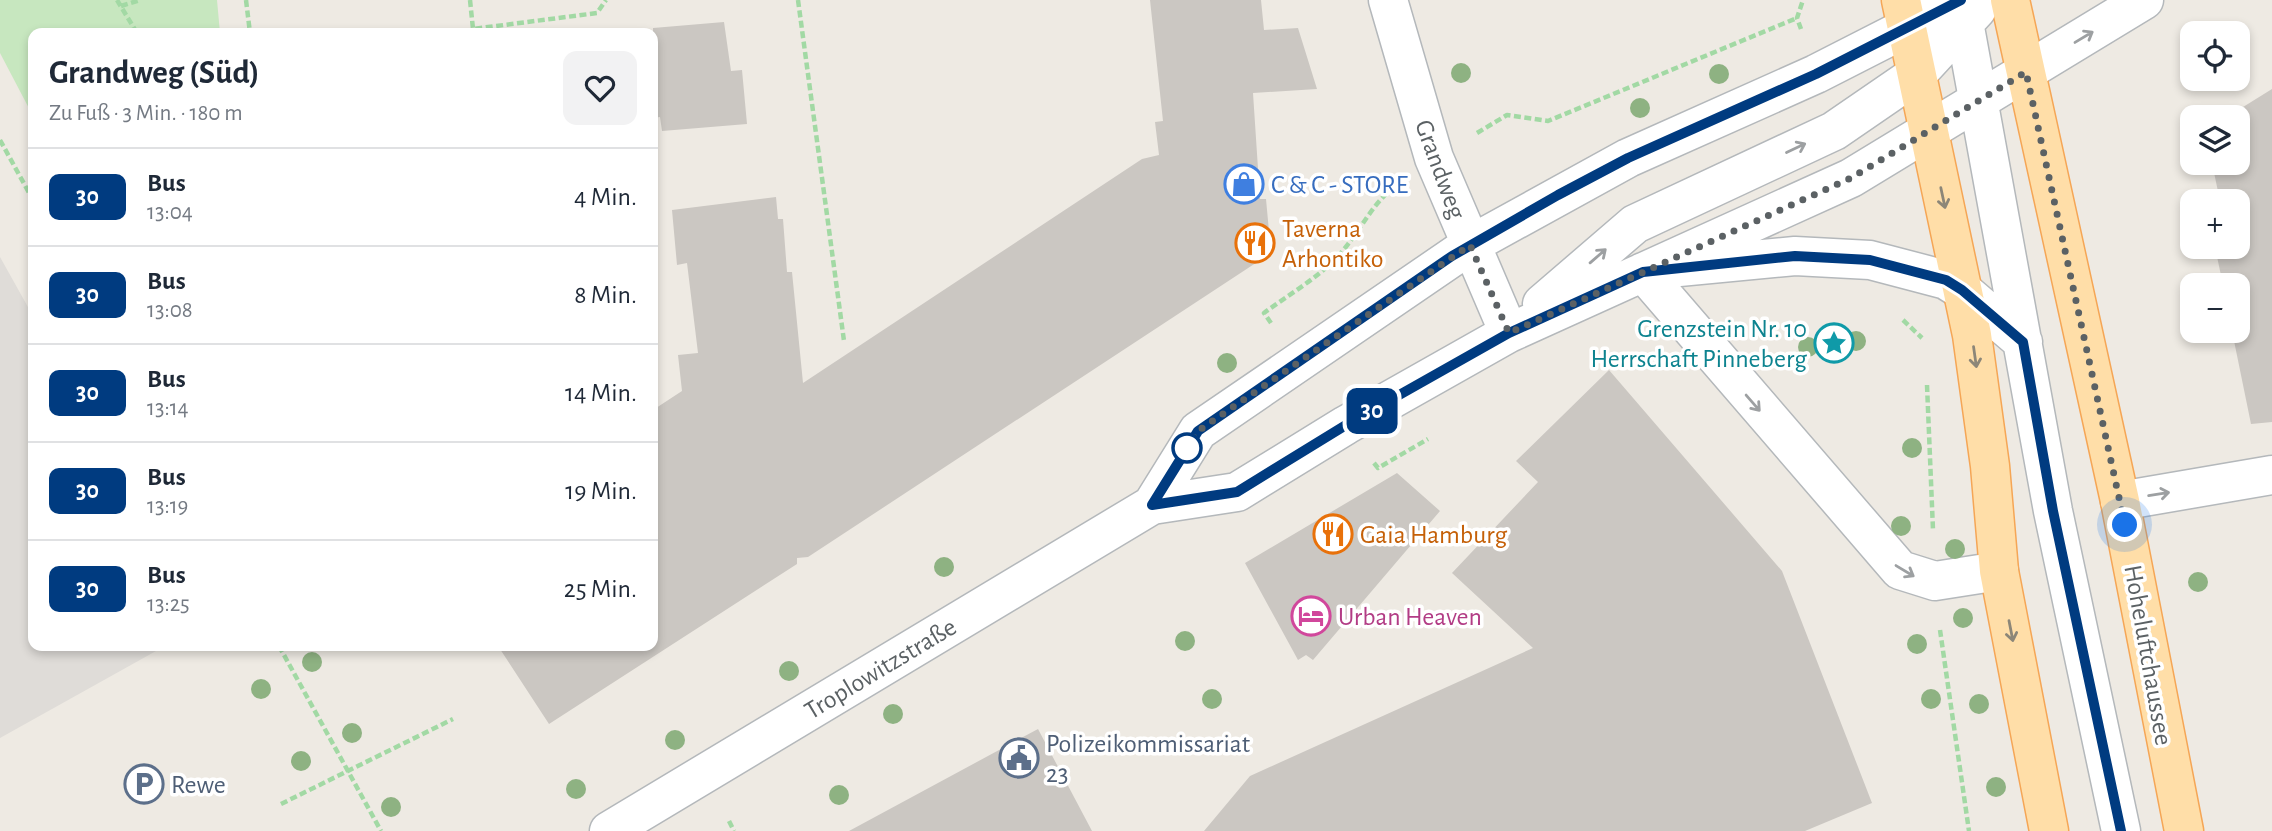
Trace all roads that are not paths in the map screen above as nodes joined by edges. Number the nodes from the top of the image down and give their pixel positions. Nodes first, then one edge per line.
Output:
1 (1388, 0) edge
2 (2144, 0) edge
3 (1966, 5) edge
4 (1904, 14) edge
5 (2013, 14) edge
6 (2026, 72) junction
7 (1917, 74) junction
8 (1979, 101) junction
9 (1929, 131) junction
10 (1470, 245) junction
11 (1643, 272) junction
12 (1962, 290) junction
13 (1509, 333) junction
14 (2023, 342) junction
15 (2272, 475) edge
16 (2120, 501) junction
17 (1152, 505) junction
18 (1999, 571) junction
19 (2177, 823) edge
20 (608, 831) edge
21 (2049, 831) edge
22 (2121, 831) edge

1 - 10 street, Grandweg
6 -> 2 street, Troplowitzstraße
3 - 4 street, Troplowitzstraße
3 - 7 street
3 - 8 street
4 - 7 main road
4 - 10 street, Troplowitzstraße
5 - 6 main road, Hoheluftchaussee
6 - 8 street, Troplowitzstraße
6 - 16 main road, Hoheluftchaussee
7 - 9 main road
13 -> 7 street
8 - 9 street, Troplowitzstraße
8 - 14 street
9 - 11 street, Troplowitzstraße
9 -> 12 main road
10 - 13 street, Grandweg
10 - 17 street, Troplowitzstraße
11 - 12 street
11 - 13 street, Troplowitzstraße
11 -> 18 street
12 - 14 street
12 -> 18 main road
13 - 17 street, Troplowitzstraße
14 - 22 street
16 -> 15 street
16 - 19 main road, Hoheluftchaussee
17 - 20 street, Troplowitzstraße
18 -> 21 main road

